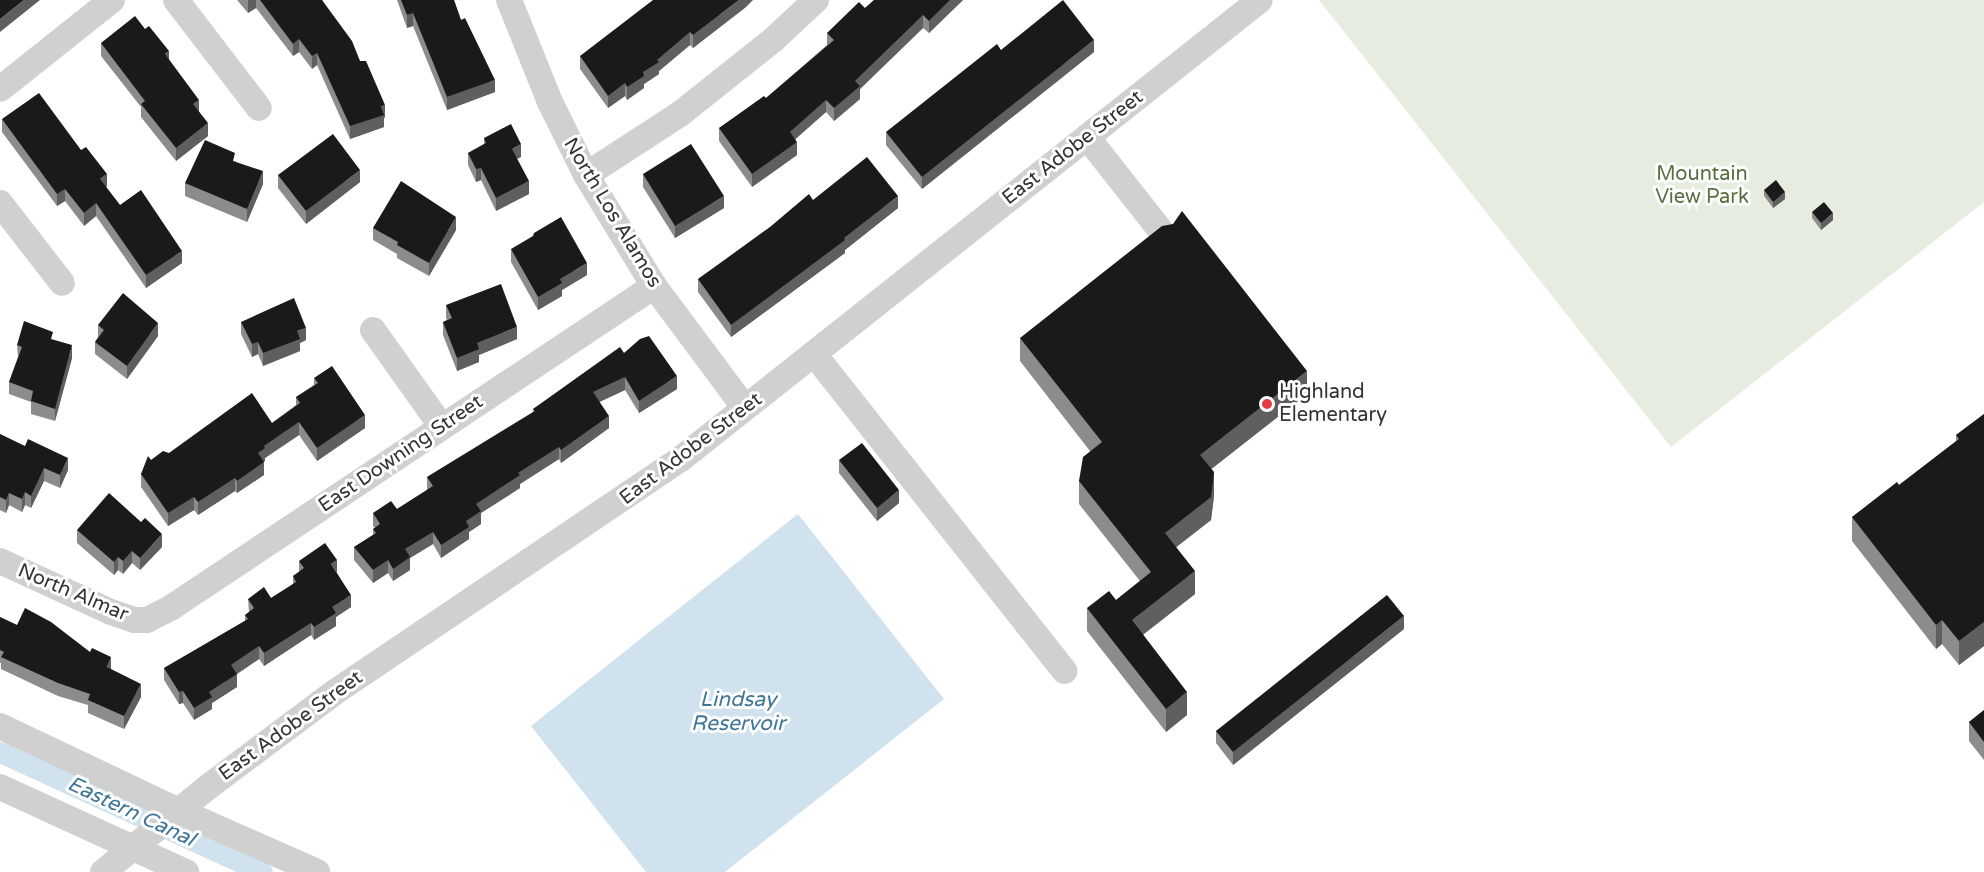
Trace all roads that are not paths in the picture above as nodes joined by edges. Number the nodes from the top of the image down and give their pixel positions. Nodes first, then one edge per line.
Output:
1 (112, 0) edge
2 (176, 0) edge
3 (509, 0) edge
4 (816, 0) edge
5 (1260, 0) edge
6 (0, 89) edge
7 (259, 108) dead end
8 (1087, 137) junction
9 (586, 176) junction
10 (0, 203) edge
11 (1164, 235) edge
12 (62, 283) dead end
13 (654, 286) junction
14 (373, 330) dead end
15 (814, 354) junction
16 (745, 408) junction
17 (442, 427) junction
18 (0, 561) edge
19 (147, 620) joint
20 (1064, 671) dead end
21 (0, 726) edge
22 (0, 788) edge
23 (179, 811) junction
24 (134, 848) junction
25 (103, 872) edge
26 (186, 872) edge
27 (316, 872) edge

1 - 6 street
2 - 7 street
3 - 9 street, North Los Alamos
4 - 9 street
5 - 8 street, East Adobe Street
8 - 11 street
8 - 15 street, East Adobe Street
9 - 13 street, North Los Alamos
10 - 12 street
13 - 16 street, North Los Alamos
13 - 17 street, East Downing Street
14 - 17 street
15 - 16 street, East Adobe Street
15 - 20 street
16 - 23 street, East Adobe Street
17 - 19 street, East Downing Street
18 - 19 street, North Almar
21 - 23 street
22 - 24 street
23 - 24 street, East Adobe Street
23 - 27 street
24 - 25 street, East Adobe Street
24 - 26 street

